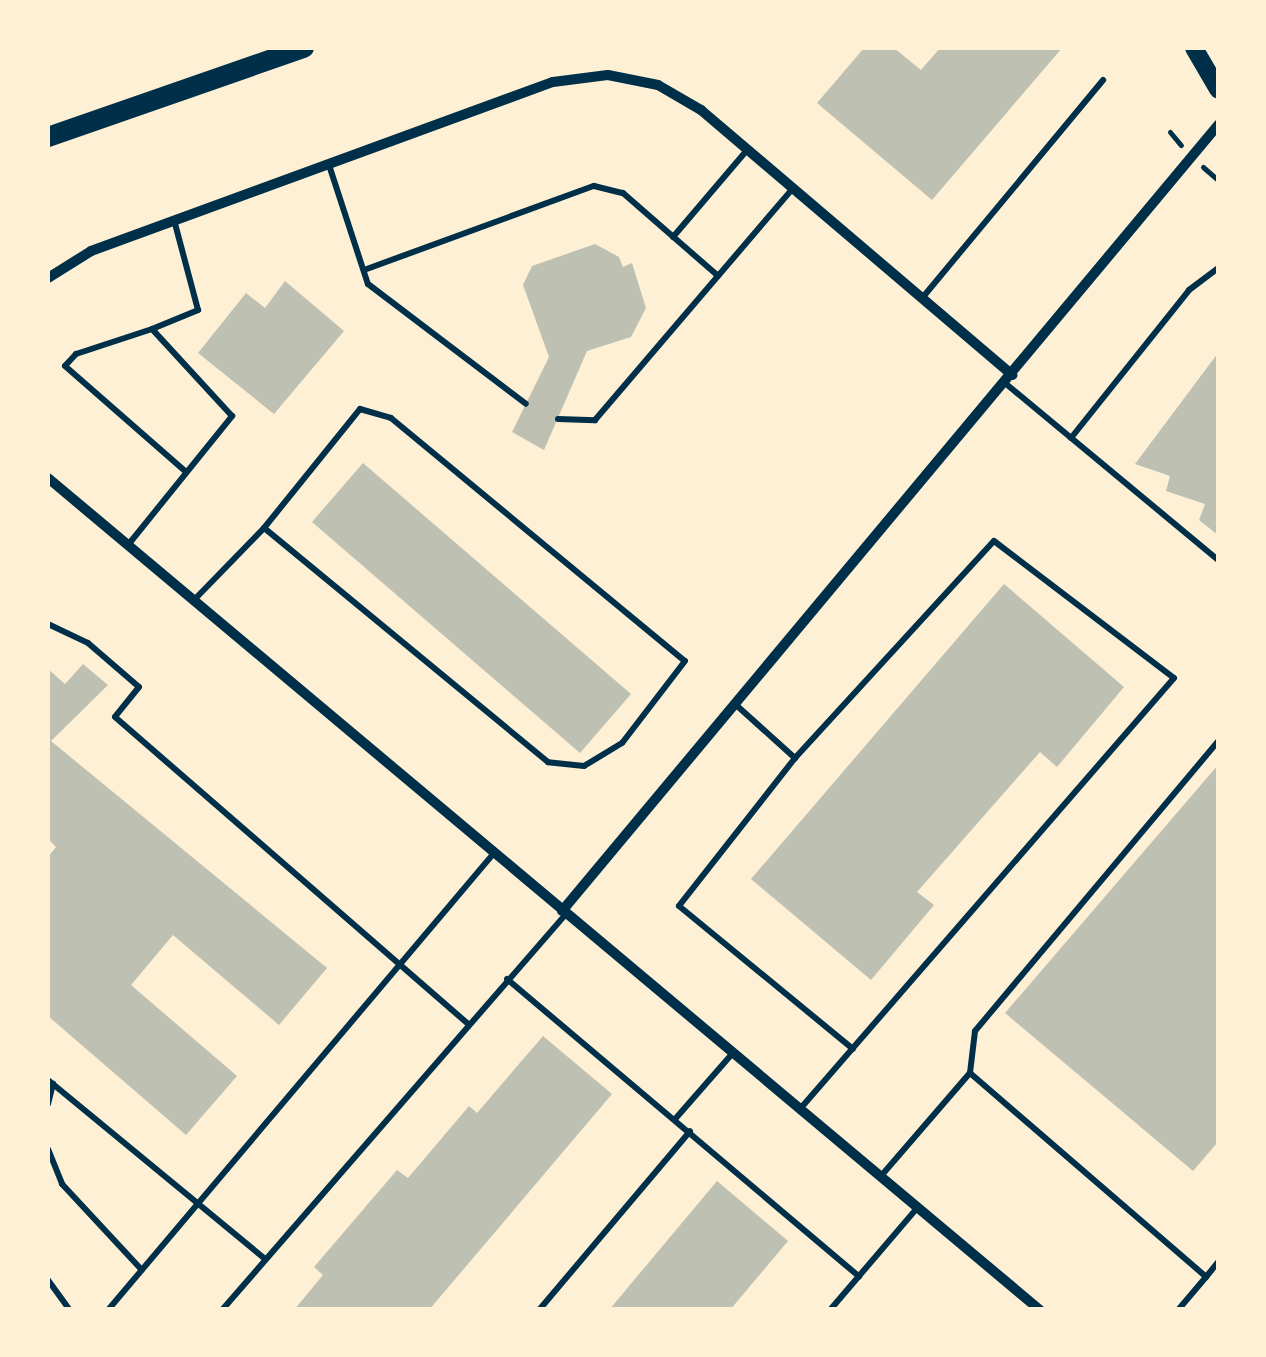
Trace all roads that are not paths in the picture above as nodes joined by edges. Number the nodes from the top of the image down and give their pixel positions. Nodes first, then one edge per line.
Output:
1 (304, 48) edge
2 (1194, 48) edge
3 (1103, 80) dead end
4 (1218, 89) edge
5 (1218, 125) edge
6 (48, 137) edge
7 (748, 150) junction
8 (329, 164) junction
9 (793, 188) junction
10 (174, 220) junction
11 (673, 237) junction
12 (1218, 268) edge
13 (364, 270) junction
14 (718, 276) junction
15 (48, 278) edge
16 (922, 298) junction
17 (152, 329) junction
18 (1008, 380) junction
19 (526, 404) dead end
20 (558, 419) dead end
21 (1072, 438) junction
22 (186, 472) junction
23 (48, 478) edge
24 (264, 528) junction
25 (128, 545) junction
26 (1218, 560) edge
27 (194, 600) junction
28 (48, 624) edge
29 (735, 704) junction
30 (1218, 740) edge
31 (795, 758) junction
32 (494, 853) junction
33 (564, 912) junction
34 (400, 963) junction
35 (508, 978) junction
36 (468, 1024) junction
37 (853, 1050) junction
38 (733, 1054) junction
39 (970, 1073) junction
40 (50, 1082) edge
41 (48, 1104) edge
42 (800, 1110) junction
43 (676, 1118) junction
44 (690, 1131) junction
45 (48, 1149) edge
46 (880, 1176) junction
47 (199, 1205) junction
48 (918, 1208) junction
49 (265, 1260) junction
50 (1218, 1262) edge
51 (142, 1270) junction
52 (859, 1276) junction
53 (1206, 1277) junction
54 (48, 1280) edge
55 (70, 1310) edge
56 (108, 1310) edge
57 (222, 1310) edge
58 (540, 1310) edge
59 (830, 1310) edge
60 (1040, 1310) edge
61 (1178, 1310) edge

1 - 6 highway
2 - 4 main road
3 - 16 lane
5 - 18 street
7 - 8 street
7 - 9 street
7 - 11 lane
8 - 10 street
8 - 13 lane
9 - 14 lane
9 - 16 street
10 - 15 street
10 - 17 lane
11 - 13 lane
11 - 14 lane
12 - 21 lane
13 - 19 lane
14 - 20 lane
16 - 18 street
17 - 22 lane
17 - 22 lane
18 - 21 lane
18 - 29 street
21 - 26 lane
22 - 25 lane
23 - 25 street
24 - 24 lane
24 - 27 lane
25 - 27 street
27 - 32 street
28 - 34 lane
29 - 31 lane
29 - 33 street
30 - 39 lane
31 - 37 lane
31 - 37 lane
32 - 33 street
32 - 34 lane
33 - 35 lane
33 - 38 street
34 - 36 lane
34 - 47 lane
35 - 36 lane
35 - 43 lane
36 - 49 lane
37 - 42 lane
38 - 42 street
38 - 43 lane
39 - 46 lane
39 - 53 lane
40 - 41 lane
40 - 47 lane
42 - 46 street
43 - 44 lane
44 - 52 lane
44 - 58 lane
45 - 51 lane
46 - 48 street
47 - 49 lane
47 - 51 lane
48 - 52 lane
48 - 60 street
49 - 57 lane
50 - 53 lane
51 - 56 lane
52 - 59 lane
53 - 61 lane
54 - 55 lane

